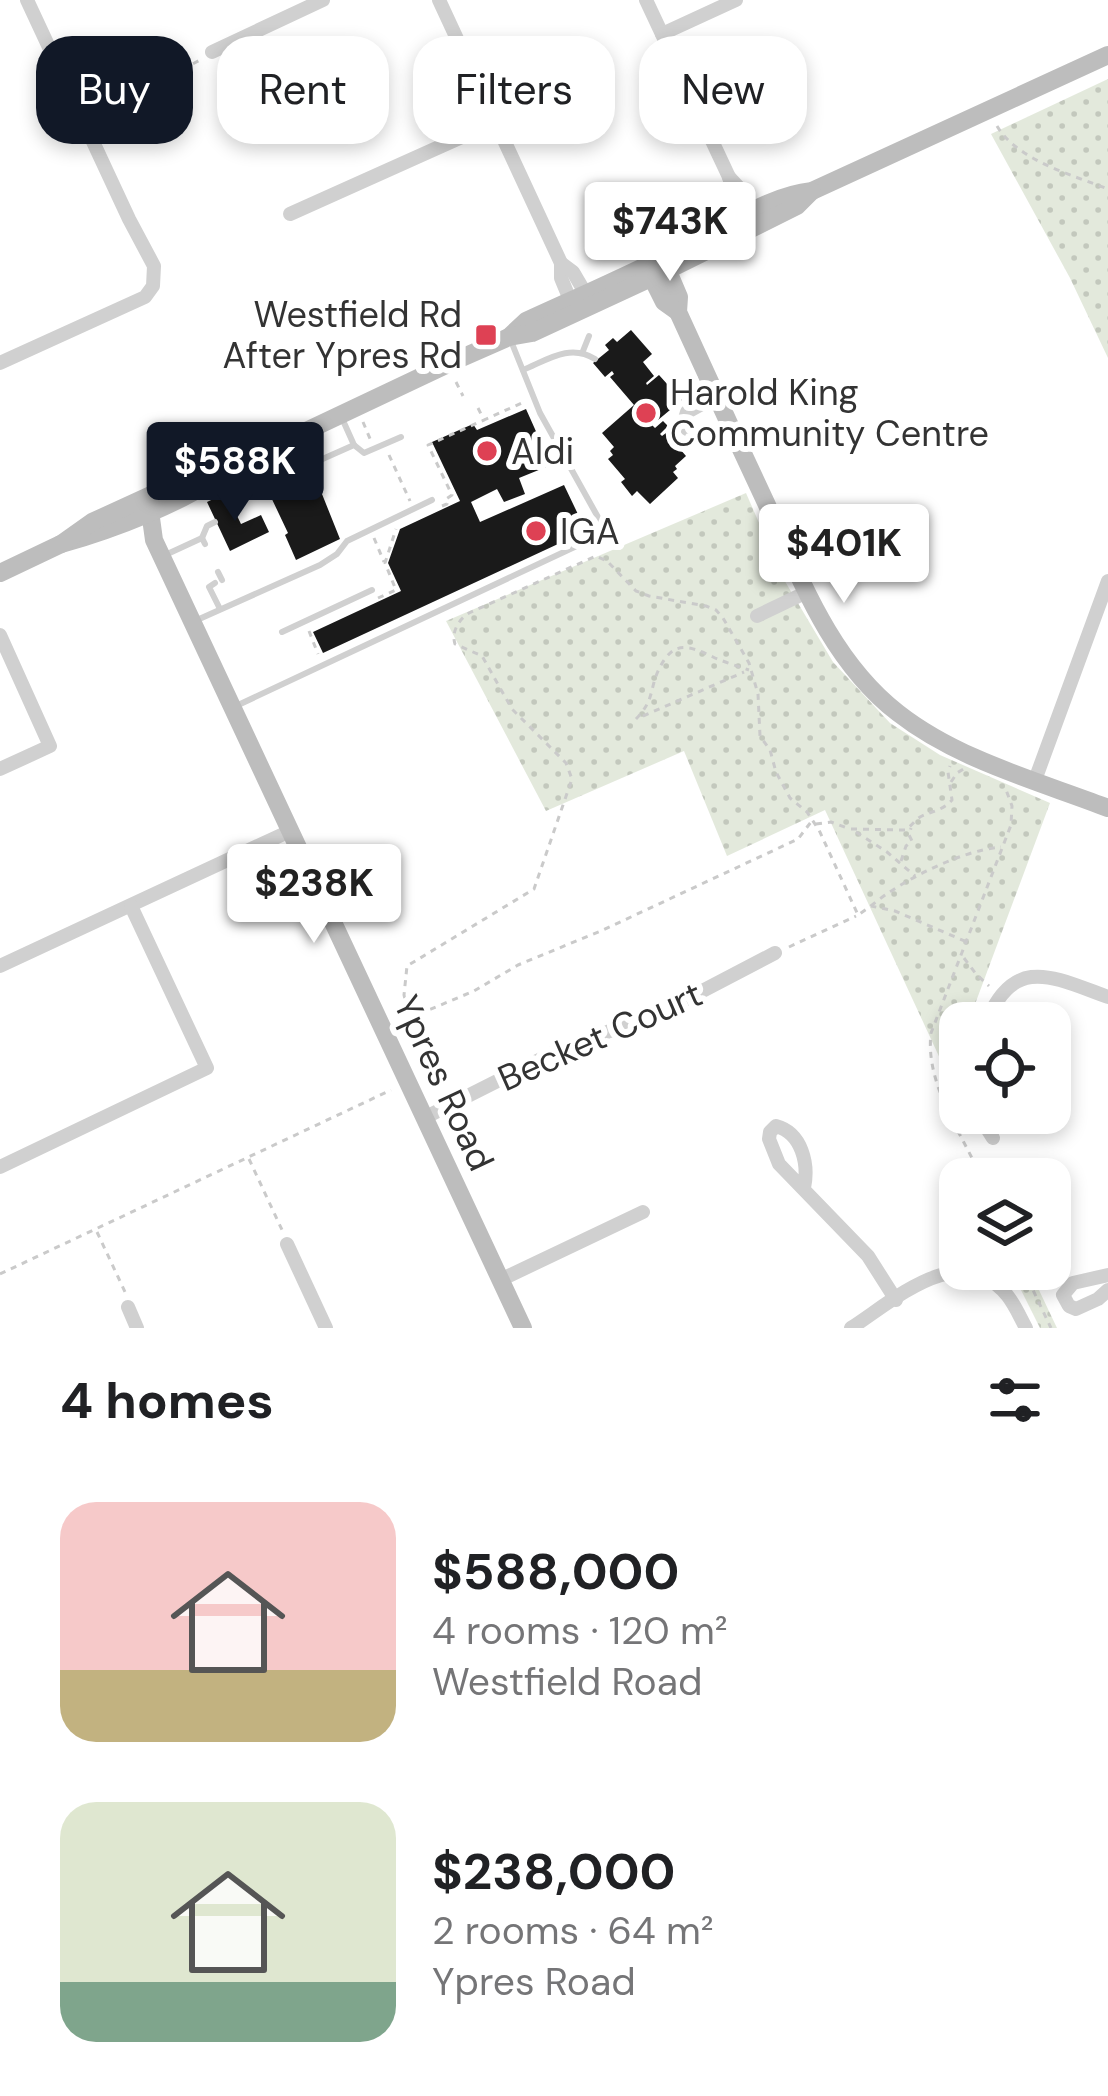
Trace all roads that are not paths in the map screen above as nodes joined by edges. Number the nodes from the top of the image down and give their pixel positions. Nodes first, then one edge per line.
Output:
1 (27, 0) edge
2 (323, 0) edge
3 (439, 0) edge
4 (646, 0) edge
5 (736, 0) edge
6 (662, 34) junction
7 (456, 36) edge
8 (212, 52) road end
9 (1108, 55) edge
10 (446, 144) edge
11 (505, 144) edge
12 (290, 214) dead end
13 (750, 221) junction
14 (657, 268) junction
15 (581, 303) junction
16 (589, 335) dead end
17 (509, 337) junction
18 (583, 352) junction
19 (595, 359) dead end
20 (0, 363) edge
21 (523, 370) junction
22 (716, 396) junction
23 (341, 416) junction
24 (686, 429) dead end
25 (401, 436) dead end
26 (354, 445) junction
27 (251, 458) junction
28 (291, 473) dead end
29 (277, 479) dead end
30 (432, 500) dead end
31 (139, 509) junction
32 (215, 522) dead end
33 (158, 548) junction
34 (0, 573) edge
35 (219, 578) dead end
36 (1108, 580) edge
37 (372, 590) dead end
38 (807, 592) junction
39 (220, 609) junction
40 (1102, 615) edge
41 (757, 616) dead end
42 (193, 622) junction
43 (282, 632) dead end
44 (0, 635) edge
45 (232, 707) junction
46 (0, 769) edge
47 (1035, 780) junction
48 (1108, 808) edge
49 (290, 831) junction
50 (131, 906) junction
51 (775, 953) road end
52 (0, 966) edge
53 (1108, 998) edge
54 (998, 1002) edge
55 (424, 1118) junction
56 (990, 1134) edge
57 (993, 1138) dead end
58 (0, 1167) edge
59 (804, 1188) dead end
60 (644, 1212) dead end
61 (287, 1244) road end
62 (1108, 1276) edge
63 (500, 1280) junction
64 (1108, 1290) edge
65 (896, 1300) junction
66 (128, 1307) road end
67 (1029, 1324) edge
68 (137, 1328) edge
69 (326, 1328) edge
70 (523, 1328) edge
71 (850, 1328) edge

1 - 20 street
2 - 8 street
3 - 7 street
4 - 6 street
5 - 6 street
6 - 13 street
9 - 13 street
10 - 12 street
11 - 15 street
13 - 14 street
14 - 15 street
14 - 22 street
15 - 17 street
16 - 18 lane
17 - 21 lane
17 - 23 street
18 - 19 lane
18 - 21 lane
21 - 45 lane
22 - 24 street
22 - 38 street
23 - 26 lane
23 - 27 street
25 - 26 lane
26 - 28 lane
27 - 29 lane
27 - 31 street
30 - 39 lane
31 - 33 street, Ypres Road
31 - 34 street
32 - 33 lane
33 - 42 street, Ypres Road
35 - 39 lane
36 - 40 street
37 - 43 lane
38 - 41 street
38 - 47 street
39 - 42 lane
40 - 47 street
42 - 45 street, Ypres Road
44 - 46 street
45 - 49 street, Ypres Road
47 - 48 street
49 - 50 street
49 - 55 street, Ypres Road
50 - 52 street
50 - 58 street
51 - 55 street, Becket Court
53 - 54 street
55 - 63 street, Ypres Road
56 - 57 street
59 - 65 street
60 - 63 street
61 - 69 street
62 - 64 street
63 - 70 street, Ypres Road
65 - 67 street
65 - 71 street
66 - 68 street

